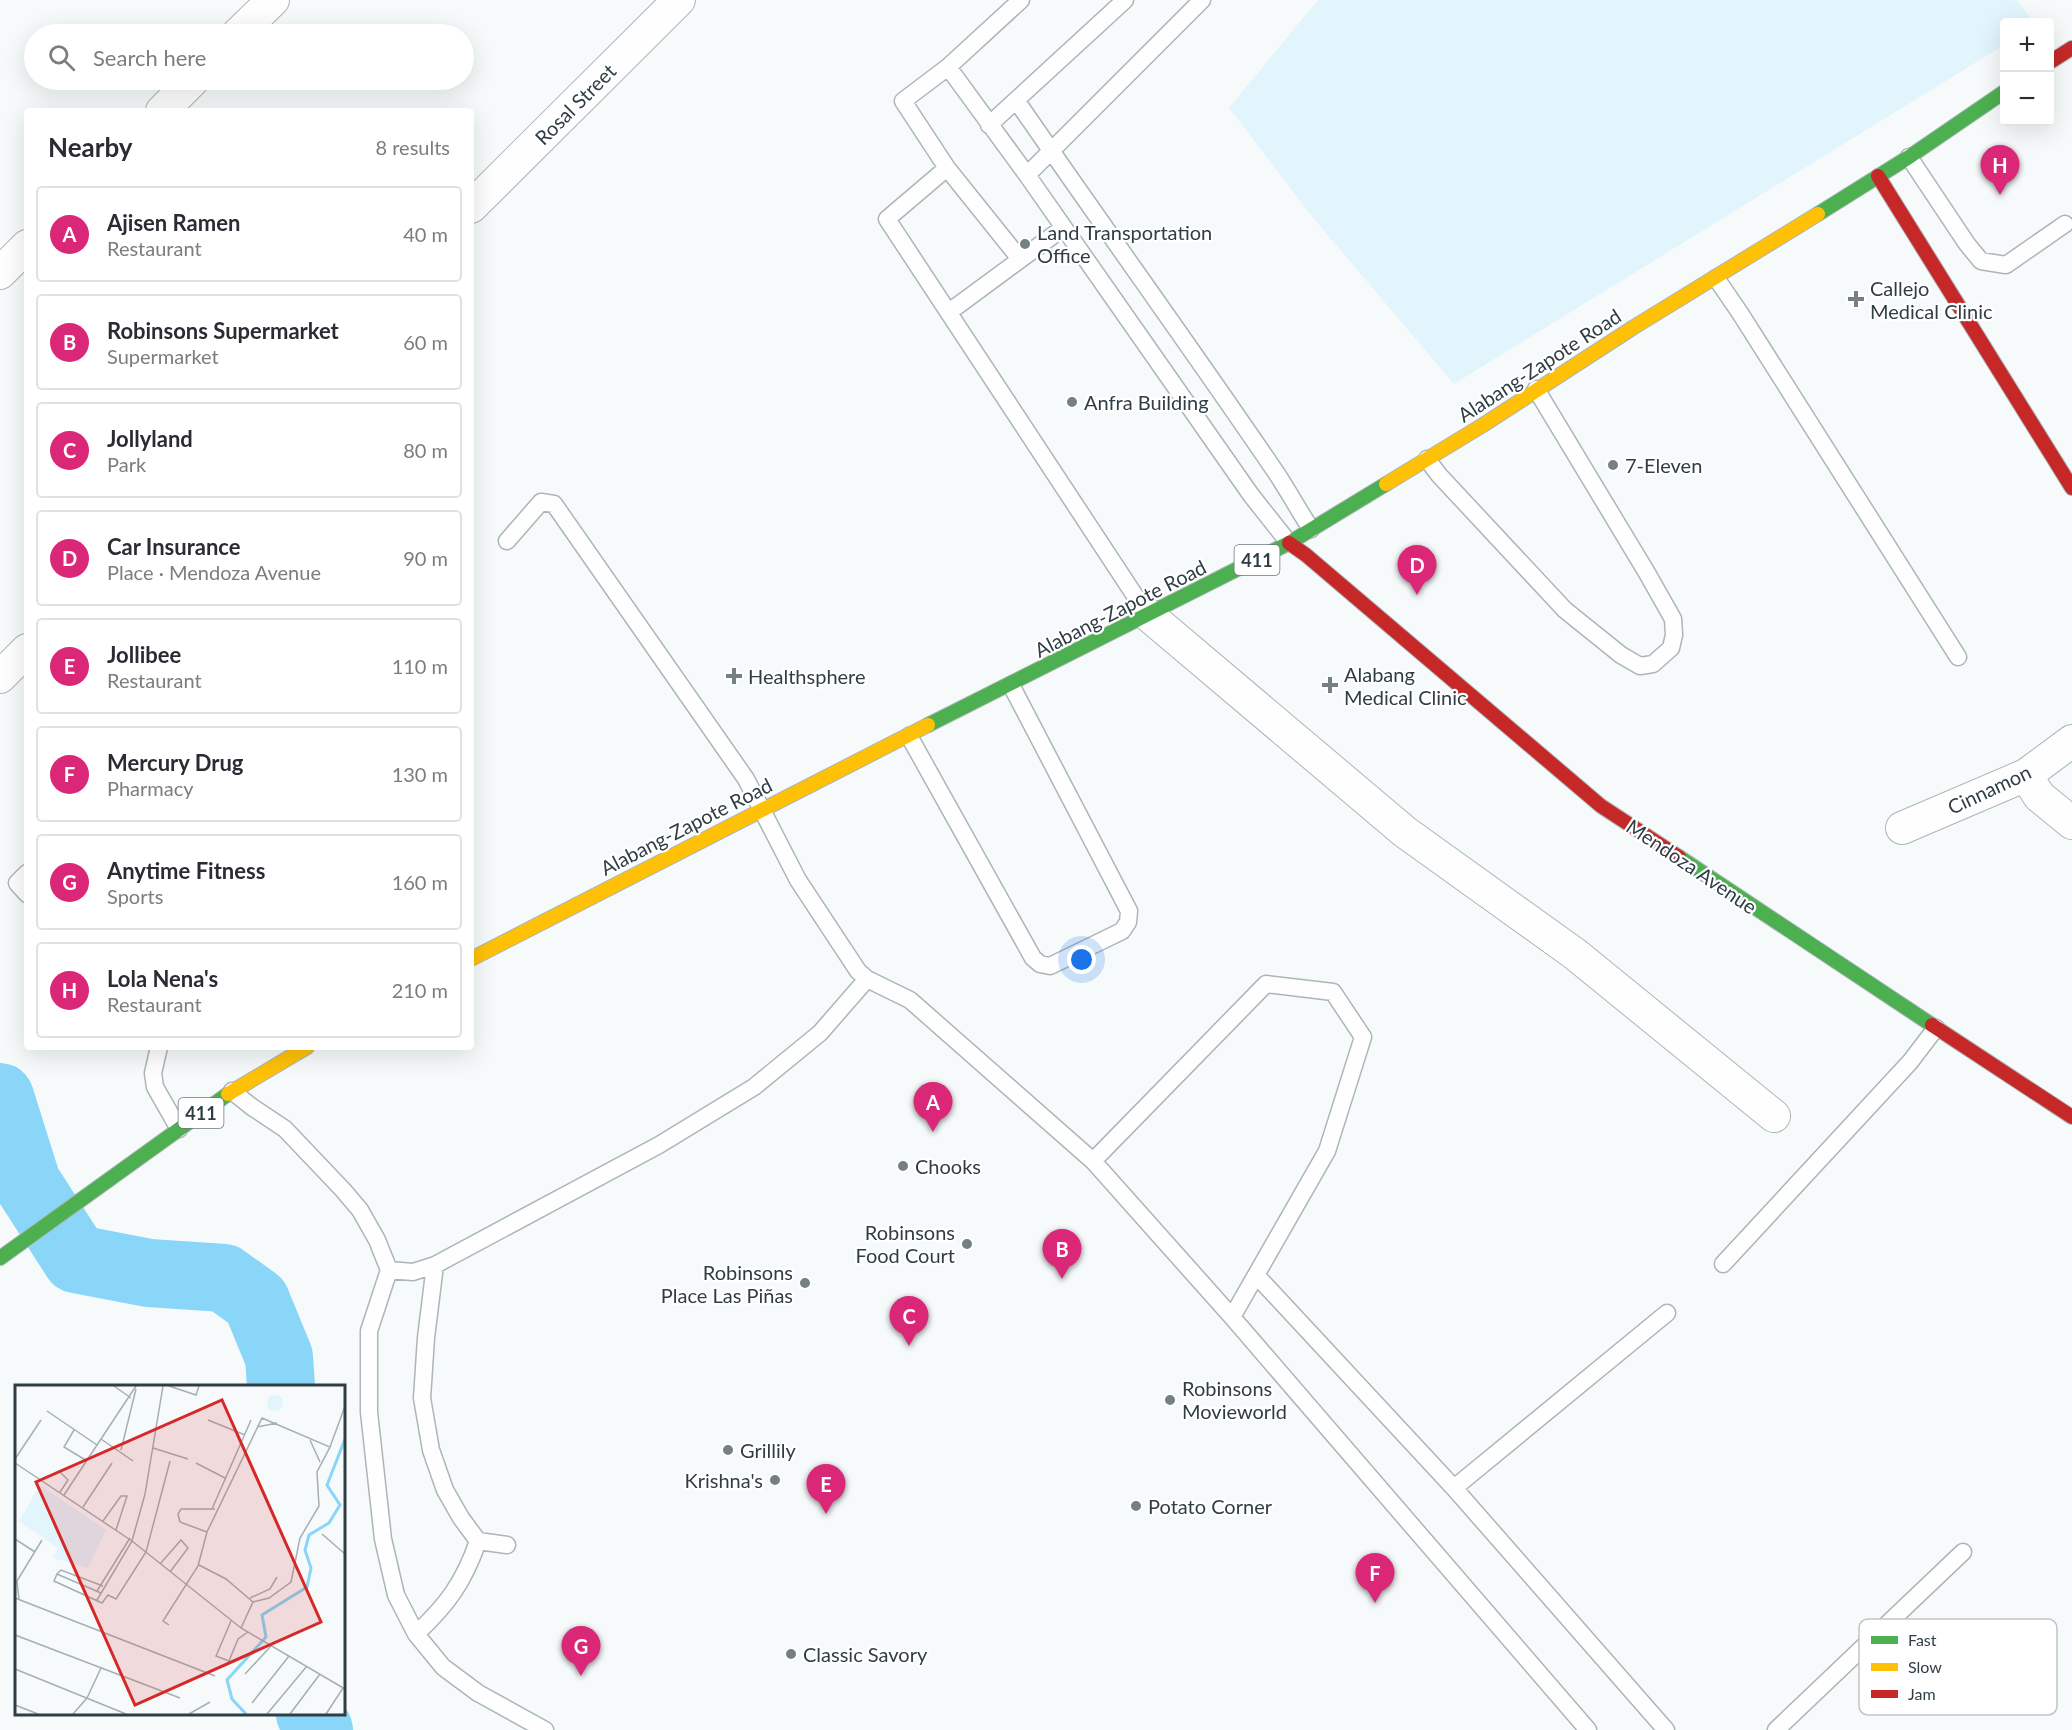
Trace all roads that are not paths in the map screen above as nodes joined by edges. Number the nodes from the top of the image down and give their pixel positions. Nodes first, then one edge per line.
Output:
1 (273, 0) edge
2 (679, 0) edge
3 (1021, 0) edge
4 (1125, 0) edge
5 (1202, 0) edge
6 (248, 24) edge
7 (2072, 48) edge
8 (2054, 60) edge
9 (948, 67) junction
10 (183, 90) edge
11 (2000, 95) edge
12 (1016, 100) junction
13 (165, 108) edge
14 (989, 125) junction
15 (1051, 151) junction
16 (1909, 157) junction
17 (947, 168) junction
18 (1027, 175) junction
19 (1878, 176) junction
20 (474, 204) edge
21 (2065, 224) dead end
22 (1063, 228) junction
23 (24, 249) edge
24 (1020, 259) junction
25 (0, 273) edge
26 (1716, 278) junction
27 (949, 312) junction
28 (1536, 389) junction
29 (1427, 459) junction
30 (2068, 474) edge
31 (1300, 536) junction
32 (507, 541) dead end
33 (1337, 583) joint
34 (1147, 614) junction
35 (24, 653) edge
36 (1958, 657) dead end
37 (0, 677) edge
38 (1011, 685) junction
39 (909, 736) junction
40 (2072, 741) edge
41 (2026, 775) junction
42 (761, 811) junction
43 (2072, 823) edge
44 (1902, 828) dead end
45 (24, 876) edge
46 (24, 891) edge
47 (474, 957) edge
48 (867, 979) junction
49 (1936, 1028) junction
50 (158, 1050) edge
51 (302, 1050) edge
52 (232, 1091) junction
53 (1774, 1116) dead end
54 (2072, 1117) edge
55 (179, 1129) junction
56 (1093, 1161) junction
57 (0, 1258) edge
58 (1723, 1264) dead end
59 (435, 1265) junction
60 (389, 1269) junction
61 (1256, 1275) junction
62 (1667, 1313) dead end
63 (1232, 1317) junction
64 (1454, 1488) junction
65 (478, 1541) junction
66 (507, 1545) dead end
67 (1963, 1552) dead end
68 (1893, 1619) edge
69 (416, 1634) junction
70 (1859, 1651) edge
71 (545, 1730) edge
72 (1588, 1730) edge
73 (1666, 1730) edge
74 (1776, 1730) edge

1 - 6 street
2 - 20 street, Rosal Street
3 - 9 lane
4 - 12 lane
5 - 15 lane
7 - 8 main road
9 - 14 lane
9 - 17 lane
10 - 13 street
11 - 16 main road, Alabang-Zapote Road / 411
12 - 14 lane
12 - 15 lane
14 - 18 lane
15 - 18 lane
15 - 31 lane
16 - 19 main road, Alabang-Zapote Road / 411
16 - 21 lane
17 - 24 lane
17 - 27 lane
18 - 22 lane
19 - 26 main road, Alabang-Zapote Road / 411
19 - 30 main road
22 - 24 lane
22 - 31 lane
23 - 25 street
24 - 27 lane
26 - 28 main road, Alabang-Zapote Road / 411
26 - 36 lane
27 - 34 lane
28 - 29 main road, Alabang-Zapote Road / 411
28 - 29 lane
29 - 31 main road, Alabang-Zapote Road / 411
31 - 33 street, Mendoza Avenue
31 - 34 main road, Alabang-Zapote Road / 411
32 - 42 lane
33 - 49 main road, Mendoza Avenue
34 - 38 main road, Alabang-Zapote Road / 411
34 - 53 street
35 - 37 street
38 - 39 main road, Alabang-Zapote Road / 411
38 - 39 lane
39 - 42 main road, Alabang-Zapote Road / 411
40 - 41 street, Cinnamon
41 - 43 street
41 - 44 street, Cinnamon
42 - 47 main road, Alabang-Zapote Road / 411
42 - 48 lane
45 - 46 lane
48 - 56 lane
48 - 59 lane
49 - 54 main road, Mendoza Avenue
49 - 58 lane
50 - 55 lane
51 - 52 main road, 411
52 - 55 main road, 411
52 - 60 lane
55 - 57 main road, 411
56 - 61 lane
56 - 63 lane
59 - 60 lane
59 - 65 lane
60 - 69 lane
61 - 63 lane
61 - 64 lane
62 - 64 lane
63 - 72 lane
64 - 73 lane
65 - 66 lane
65 - 69 lane
67 - 68 lane
69 - 71 lane
70 - 74 lane

